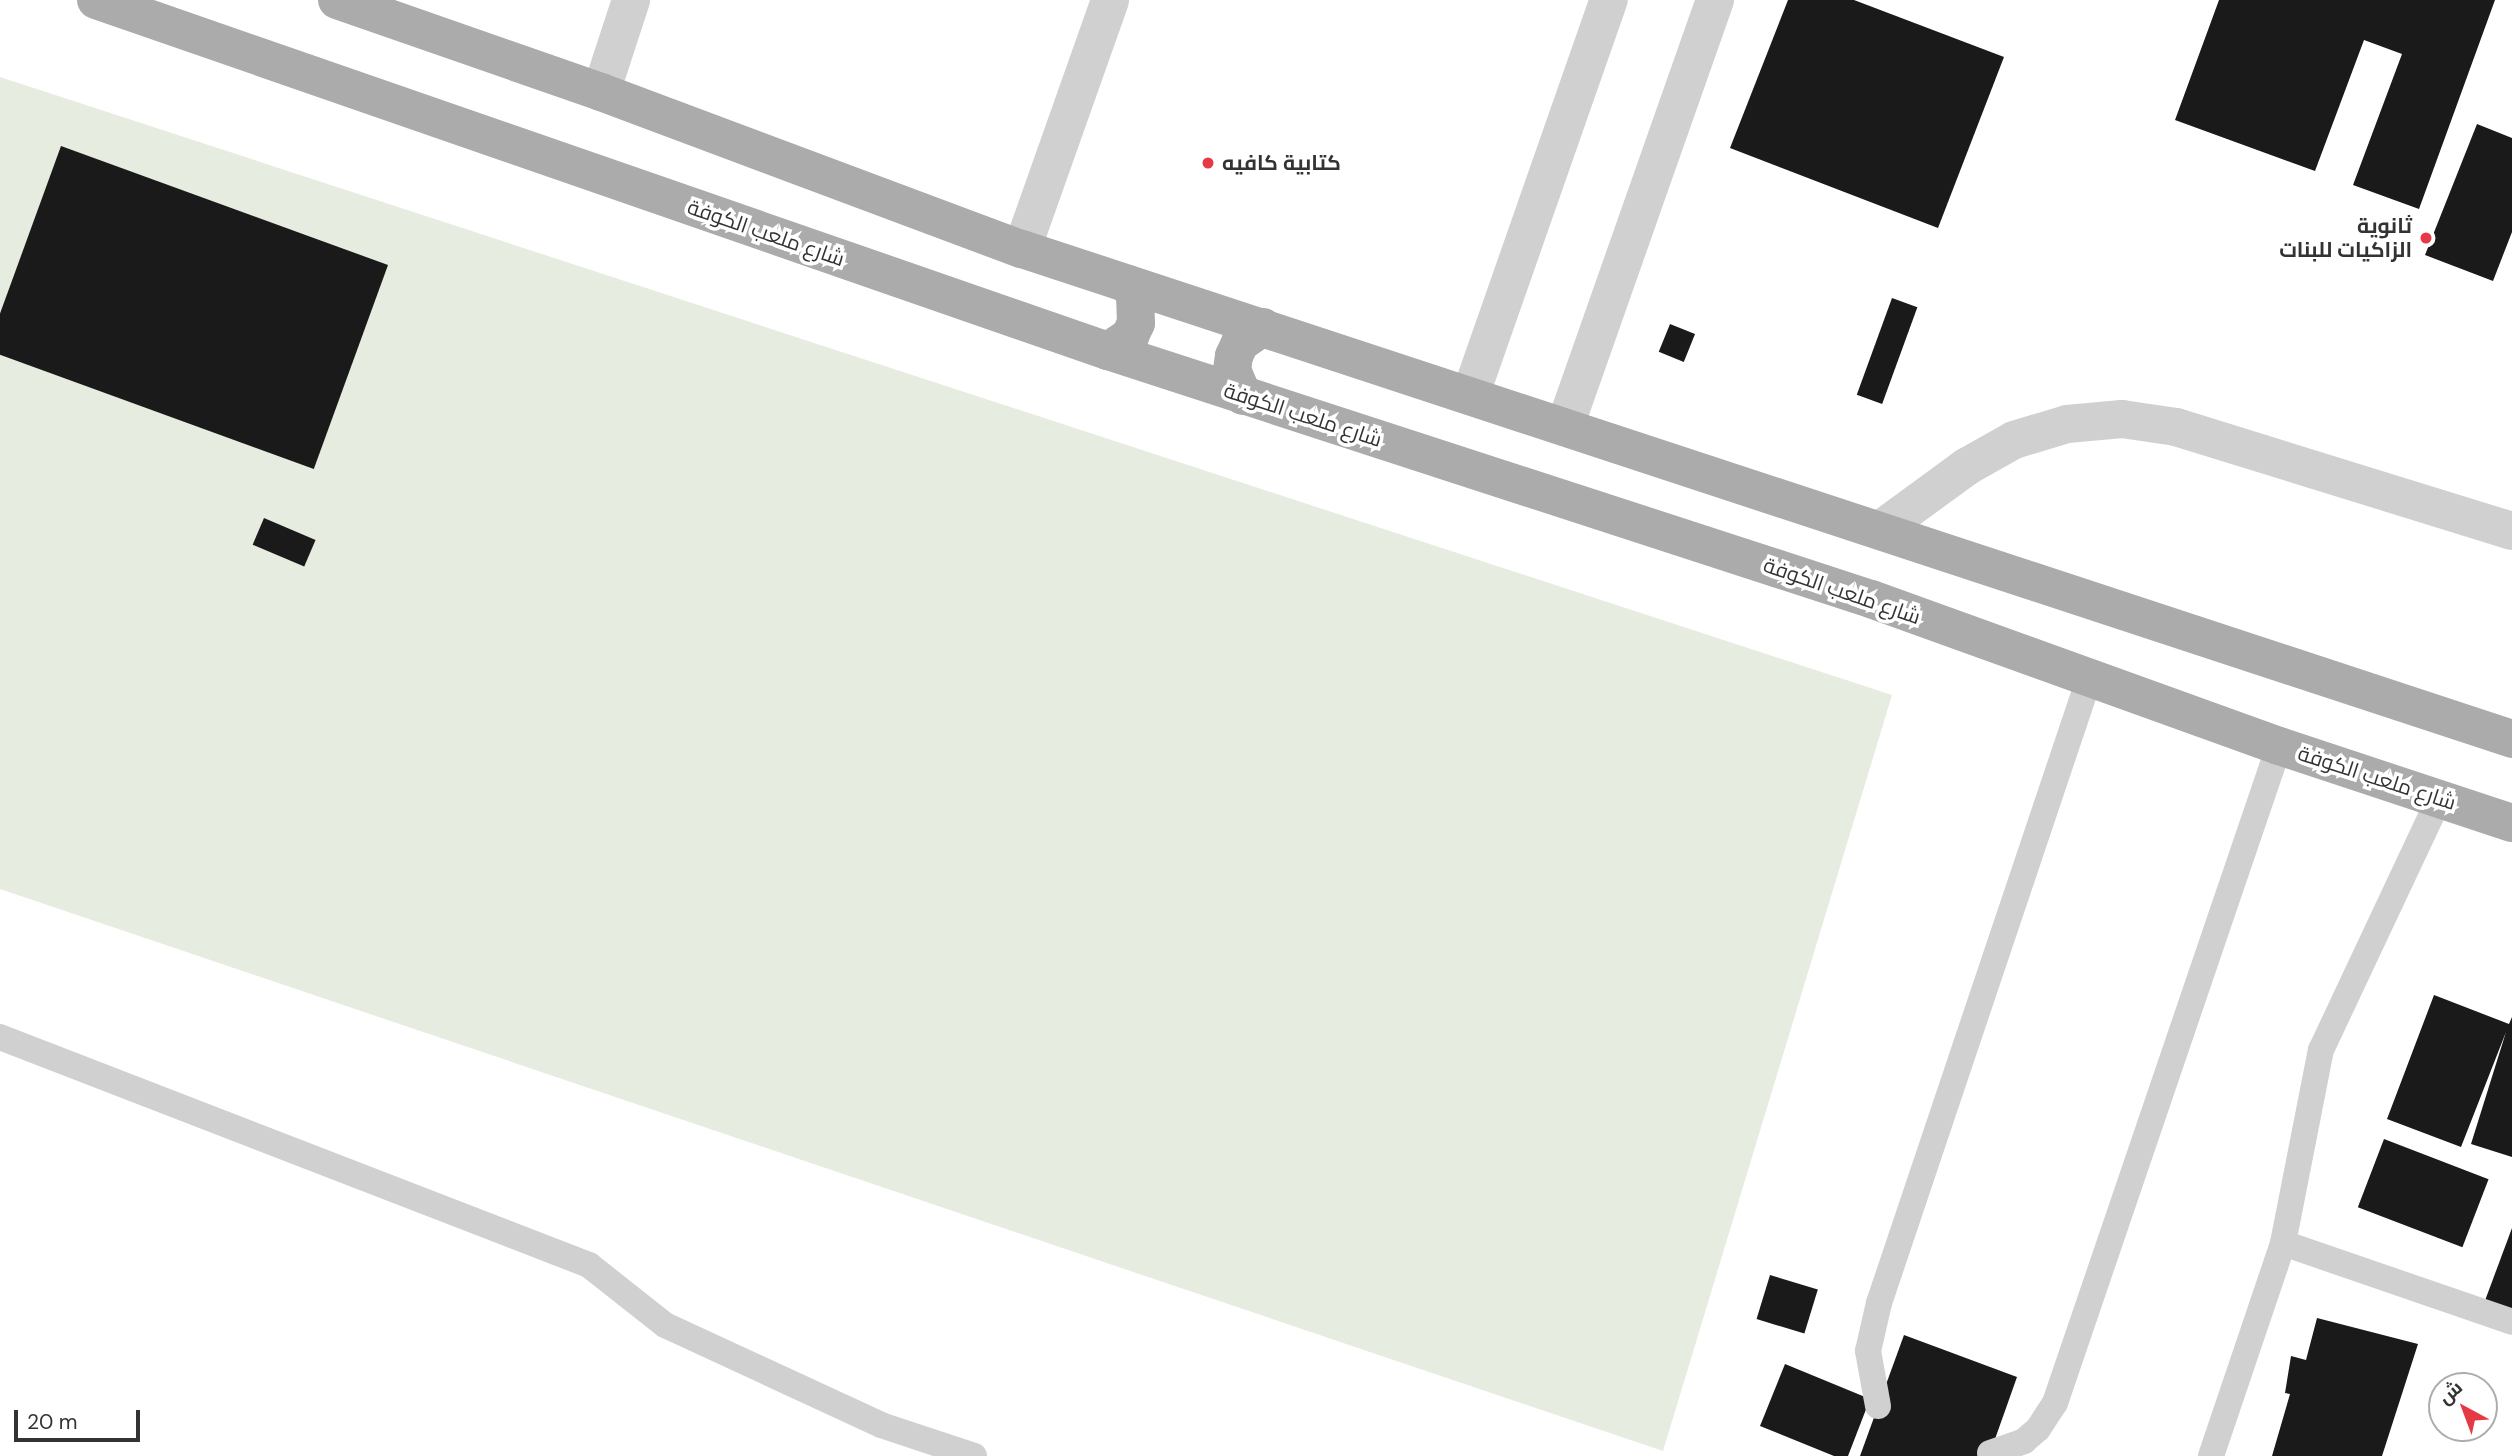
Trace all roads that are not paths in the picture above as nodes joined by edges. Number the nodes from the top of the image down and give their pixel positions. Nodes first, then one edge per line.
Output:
1 (96, 0) edge
2 (337, 0) edge
3 (631, 0) edge
4 (1110, 0) edge
5 (1609, 0) edge
6 (1715, 0) edge
7 (601, 92) junction
8 (1023, 249) junction
9 (1128, 284) junction
10 (1263, 327) junction
11 (1108, 351) junction
12 (1243, 396) junction
13 (1470, 396) junction
14 (1565, 426) junction
15 (1880, 530) junction
16 (2512, 531) edge
17 (2089, 679) junction
18 (2512, 739) edge
19 (2279, 746) junction
20 (2439, 799) junction
21 (2512, 823) edge
22 (0, 1037) edge
23 (2283, 1242) junction
24 (2512, 1322) edge
25 (1878, 1406) dead end
26 (1990, 1453) dead end
27 (974, 1456) edge
28 (2211, 1456) edge

1 - 11 main road, شارع ملعب الكوفة
2 - 7 main road
3 - 7 street
4 - 8 street
5 - 13 street
6 - 14 street
7 - 8 main road
8 - 9 main road
9 - 10 main road
9 - 11 main road
10 - 12 main road
10 - 13 main road
11 - 12 main road, شارع ملعب الكوفة
12 - 17 main road, شارع ملعب الكوفة
13 - 14 main road
14 - 15 main road
15 - 16 street
15 - 18 main road
17 - 19 main road, شارع ملعب الكوفة
17 - 25 lane
19 - 20 main road, شارع ملعب الكوفة
19 - 26 lane
20 - 21 main road, شارع ملعب الكوفة
20 - 23 lane
22 - 27 lane
23 - 24 lane
23 - 28 lane

